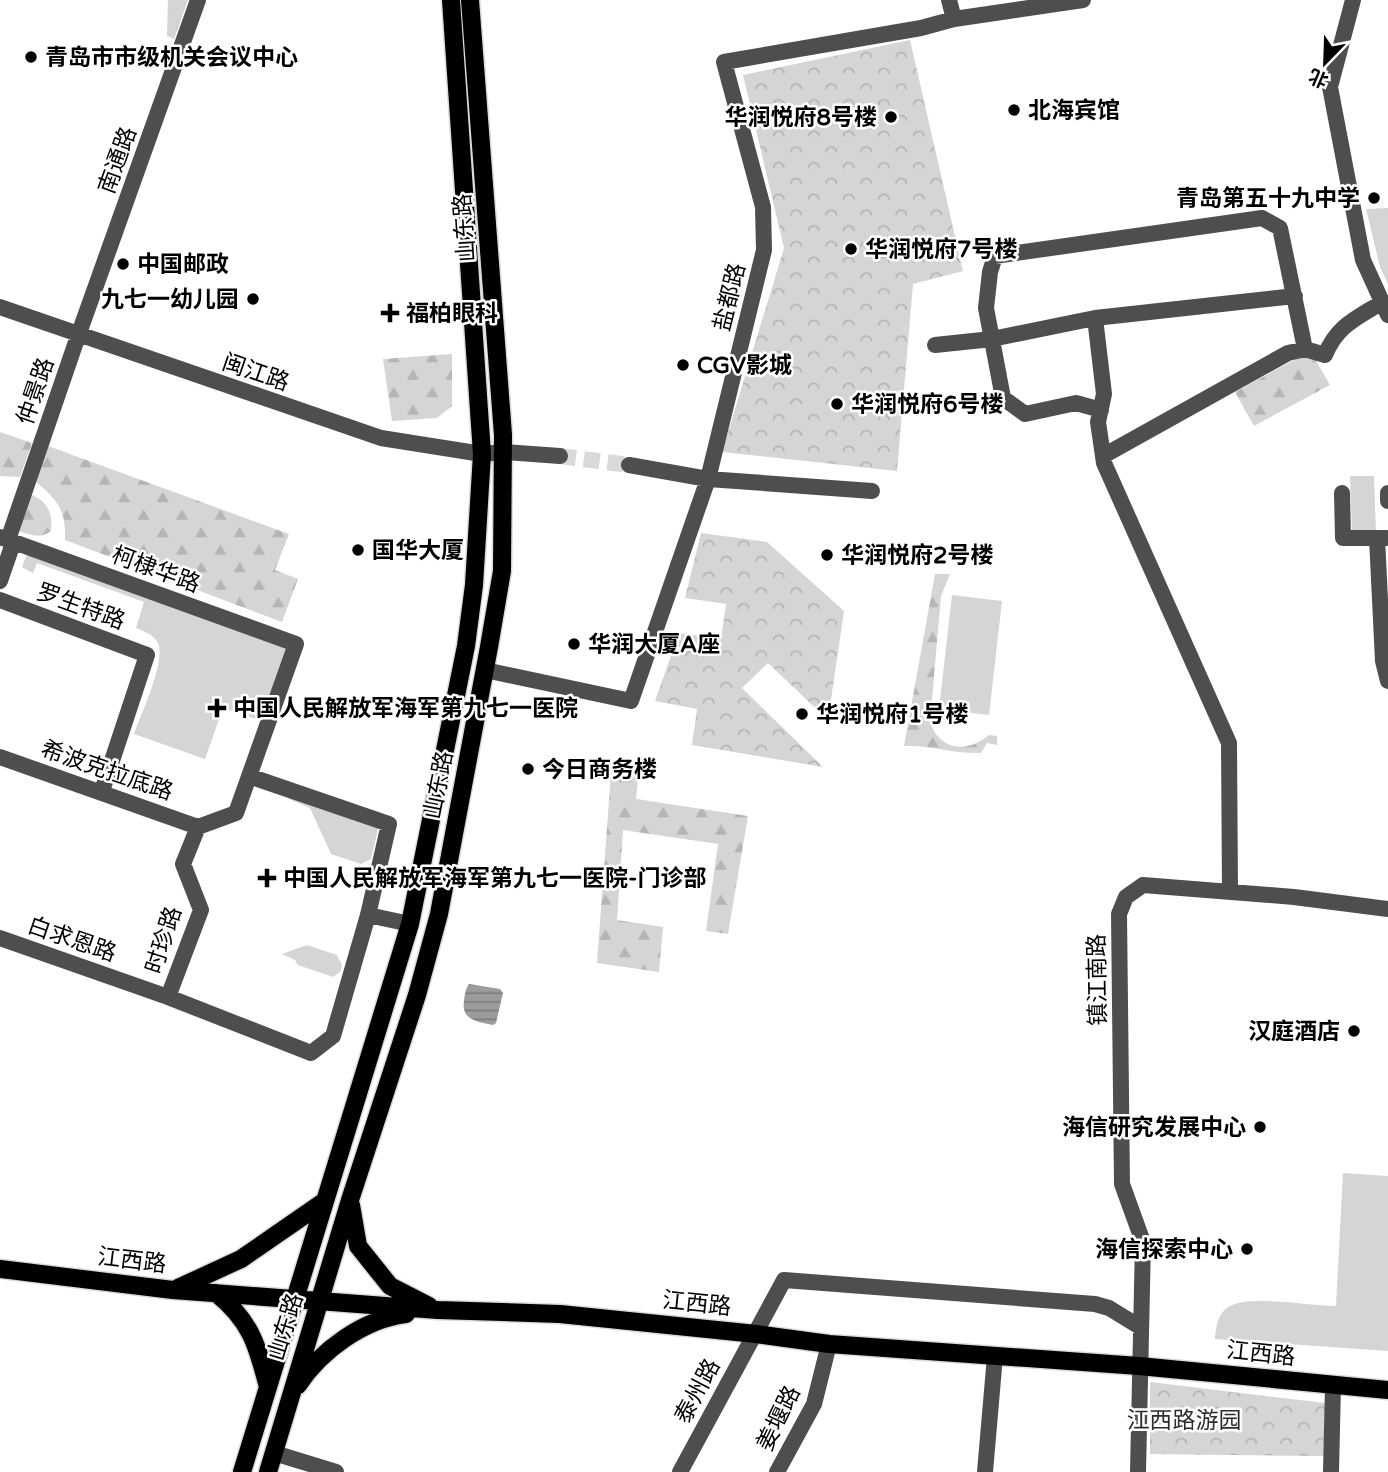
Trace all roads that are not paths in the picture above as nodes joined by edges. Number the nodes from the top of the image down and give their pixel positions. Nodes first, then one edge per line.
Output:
1 (198, 0) edge
2 (451, 0) edge
3 (470, 0) edge
4 (949, 0) edge
5 (1083, 0) edge
6 (1353, 0) edge
7 (954, 19) junction
8 (1294, 296) junction
9 (0, 307) edge
10 (1384, 309) edge
11 (1095, 318) junction
12 (78, 336) junction
13 (992, 339) junction
14 (935, 345) dead end
15 (1305, 349) junction
16 (1101, 410) junction
17 (504, 452) junction
18 (482, 454) junction
19 (560, 456) tunnel mouth
20 (1102, 456) junction
21 (629, 465) tunnel mouth
22 (708, 479) junction
23 (872, 491) dead end
24 (1342, 493) dead end
25 (1388, 493) edge
26 (1388, 501) edge
27 (1382, 538) edge
28 (5, 539) edge
29 (0, 581) edge
30 (0, 600) edge
31 (1385, 649) edge
32 (485, 670) junction
33 (1388, 681) edge
34 (0, 757) edge
35 (249, 776) junction
36 (102, 791) junction
37 (198, 827) junction
38 (1230, 892) junction
39 (1388, 909) edge
40 (368, 915) junction
41 (411, 924) junction
42 (0, 938) edge
43 (168, 997) junction
44 (350, 1200) junction
45 (325, 1201) junction
46 (0, 1269) edge
47 (173, 1290) junction
48 (216, 1293) junction
49 (297, 1298) junction
50 (319, 1300) junction
51 (438, 1310) junction
52 (1140, 1327) junction
53 (756, 1334) junction
54 (829, 1344) junction
55 (995, 1356) junction
56 (1139, 1366) junction
57 (1333, 1385) junction
58 (268, 1387) junction
59 (1388, 1390) edge
60 (289, 1400) junction
61 (274, 1453) junction
62 (243, 1472) edge
63 (268, 1472) edge
64 (336, 1472) edge
65 (680, 1472) edge
66 (777, 1472) edge
67 (985, 1472) edge
68 (1138, 1472) edge
69 (1331, 1472) edge

1 - 12 street, 南通路
2 - 18 main road, 山东路
3 - 17 main road, 山东路
4 - 7 street
5 - 7 street
6 - 10 street
7 - 22 street, 盐都路
8 - 11 street
8 - 13 street
8 - 15 street
9 - 12 street, 闽江路
10 - 15 street
11 - 13 street
11 - 16 street
12 - 18 street, 闽江路
12 - 28 street, 仲景路
13 - 14 street
13 - 16 street
15 - 20 street
16 - 20 street
17 - 18 street, 闽江路
17 - 19 street, 闽江路
17 - 32 main road, 山东路
18 - 41 main road, 山东路
20 - 38 street
21 - 22 street
22 - 23 street
22 - 32 street, 盐都路
24 - 27 street
25 - 26 street
27 - 31 street
28 - 29 street, 仲景路
28 - 35 street, 柯棣华路
30 - 36 street, 罗生特路
31 - 33 street
32 - 44 main road, 山东路
34 - 36 street, 希波克拉底路
35 - 37 street
35 - 40 street
36 - 37 street, 希波克拉底路
37 - 43 street, 时珍路
38 - 39 street, 镇江南路
38 - 52 street, 镇江南路
40 - 41 street
40 - 43 street, 白求恩路
41 - 45 main road, 山东路
42 - 43 street, 白求恩路
44 - 50 main road, 山东路
44 - 51 main road
45 - 47 main road
45 - 49 main road, 山东路
46 - 47 main road, 江西路
47 - 48 main road, 江西路
48 - 49 main road, 江西路
48 - 58 main road
49 - 50 main road, 江西路
49 - 58 main road, 山东路
50 - 51 main road, 江西路
50 - 60 main road, 山东路
51 - 53 main road, 江西路
51 - 60 main road
52 - 53 street, 泰州路
52 - 56 street, 镇江南路
53 - 54 main road, 江西路
53 - 65 street, 泰州路
54 - 55 main road, 江西路
54 - 66 street, 姜堰路
55 - 56 main road, 江西路
55 - 67 street
56 - 57 main road, 江西路
56 - 68 street, 镇江南路
57 - 59 main road, 江西路
57 - 69 street
58 - 62 main road, 山东路
60 - 61 main road, 山东路
61 - 63 main road, 山东路
61 - 64 street

